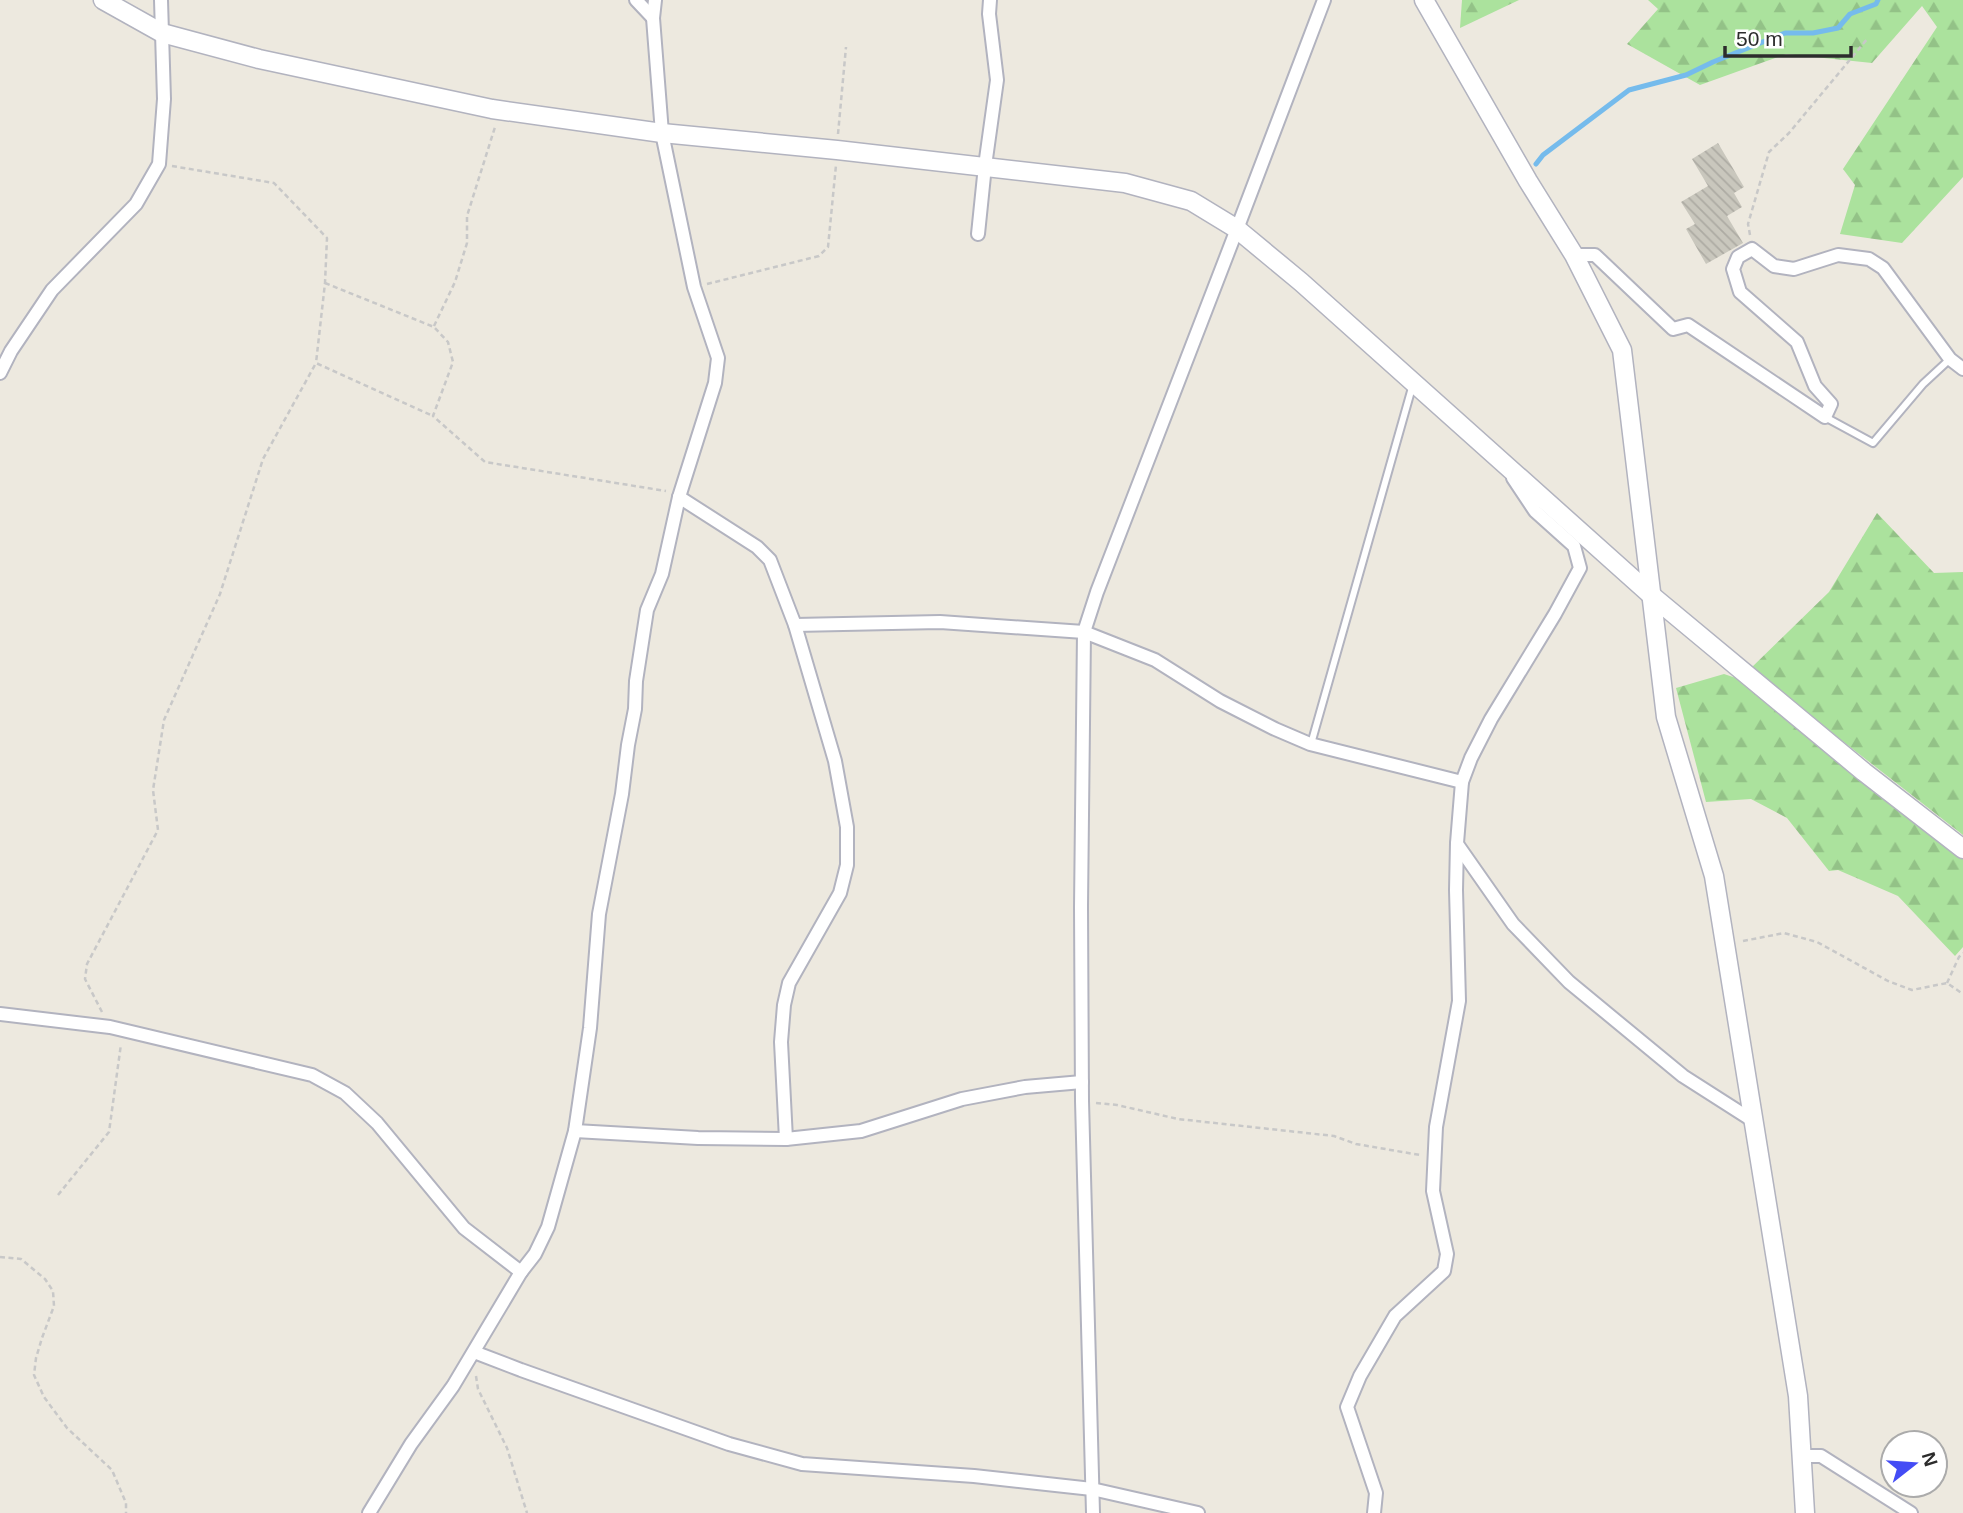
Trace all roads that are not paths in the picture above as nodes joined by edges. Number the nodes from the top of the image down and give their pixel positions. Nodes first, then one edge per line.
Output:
1 (103, 0) edge
2 (161, 0) edge
3 (636, 0) edge
4 (655, 0) edge
5 (990, 0) edge
6 (1324, 0) edge
7 (1424, 0) edge
8 (653, 18) junction
9 (162, 33) junction
10 (662, 133) junction
11 (985, 166) junction
12 (1237, 229) junction
13 (978, 234) dead end
14 (1574, 255) junction
15 (1950, 359) junction
16 (1963, 369) edge
17 (0, 373) edge
18 (1413, 382) junction
19 (1825, 417) junction
20 (1503, 462) junction
21 (679, 496) junction
22 (1651, 595) junction
23 (795, 625) junction
24 (1084, 632) junction
25 (1310, 744) junction
26 (1462, 782) junction
27 (1457, 843) junction
28 (1963, 849) edge
29 (0, 1014) edge
30 (1082, 1082) junction
31 (1755, 1122) junction
32 (575, 1131) junction
33 (786, 1139) junction
34 (521, 1272) junction
35 (474, 1352) junction
36 (1802, 1457) junction
37 (1092, 1489) junction
38 (369, 1513) edge
39 (1093, 1513) edge
40 (1198, 1513) edge
41 (1374, 1513) edge
42 (1805, 1513) edge
43 (1911, 1513) edge

1 - 9 street
2 - 9 street
3 - 8 street
4 - 8 street
5 - 11 street
6 - 12 street
7 - 14 street
8 - 10 street
9 - 10 street
9 - 17 street
10 - 11 street
10 - 21 street
11 - 12 street
11 - 13 street
12 - 18 street
12 - 24 street
14 - 19 street
14 - 22 street
15 - 16 street
15 - 19 lane
15 - 19 street
18 - 20 street
18 - 25 lane
20 - 22 street
20 - 26 street
21 - 23 street
21 - 32 street
22 - 28 street
22 - 31 street
23 - 24 street
23 - 33 street
24 - 25 street
24 - 30 street
25 - 26 street
26 - 27 street
27 - 31 street
27 - 41 street
29 - 34 street
30 - 33 street
30 - 37 street
31 - 36 street
32 - 33 street
32 - 34 street
34 - 35 street
35 - 37 street
35 - 38 street
36 - 42 street
36 - 43 street
37 - 39 street
37 - 40 street

